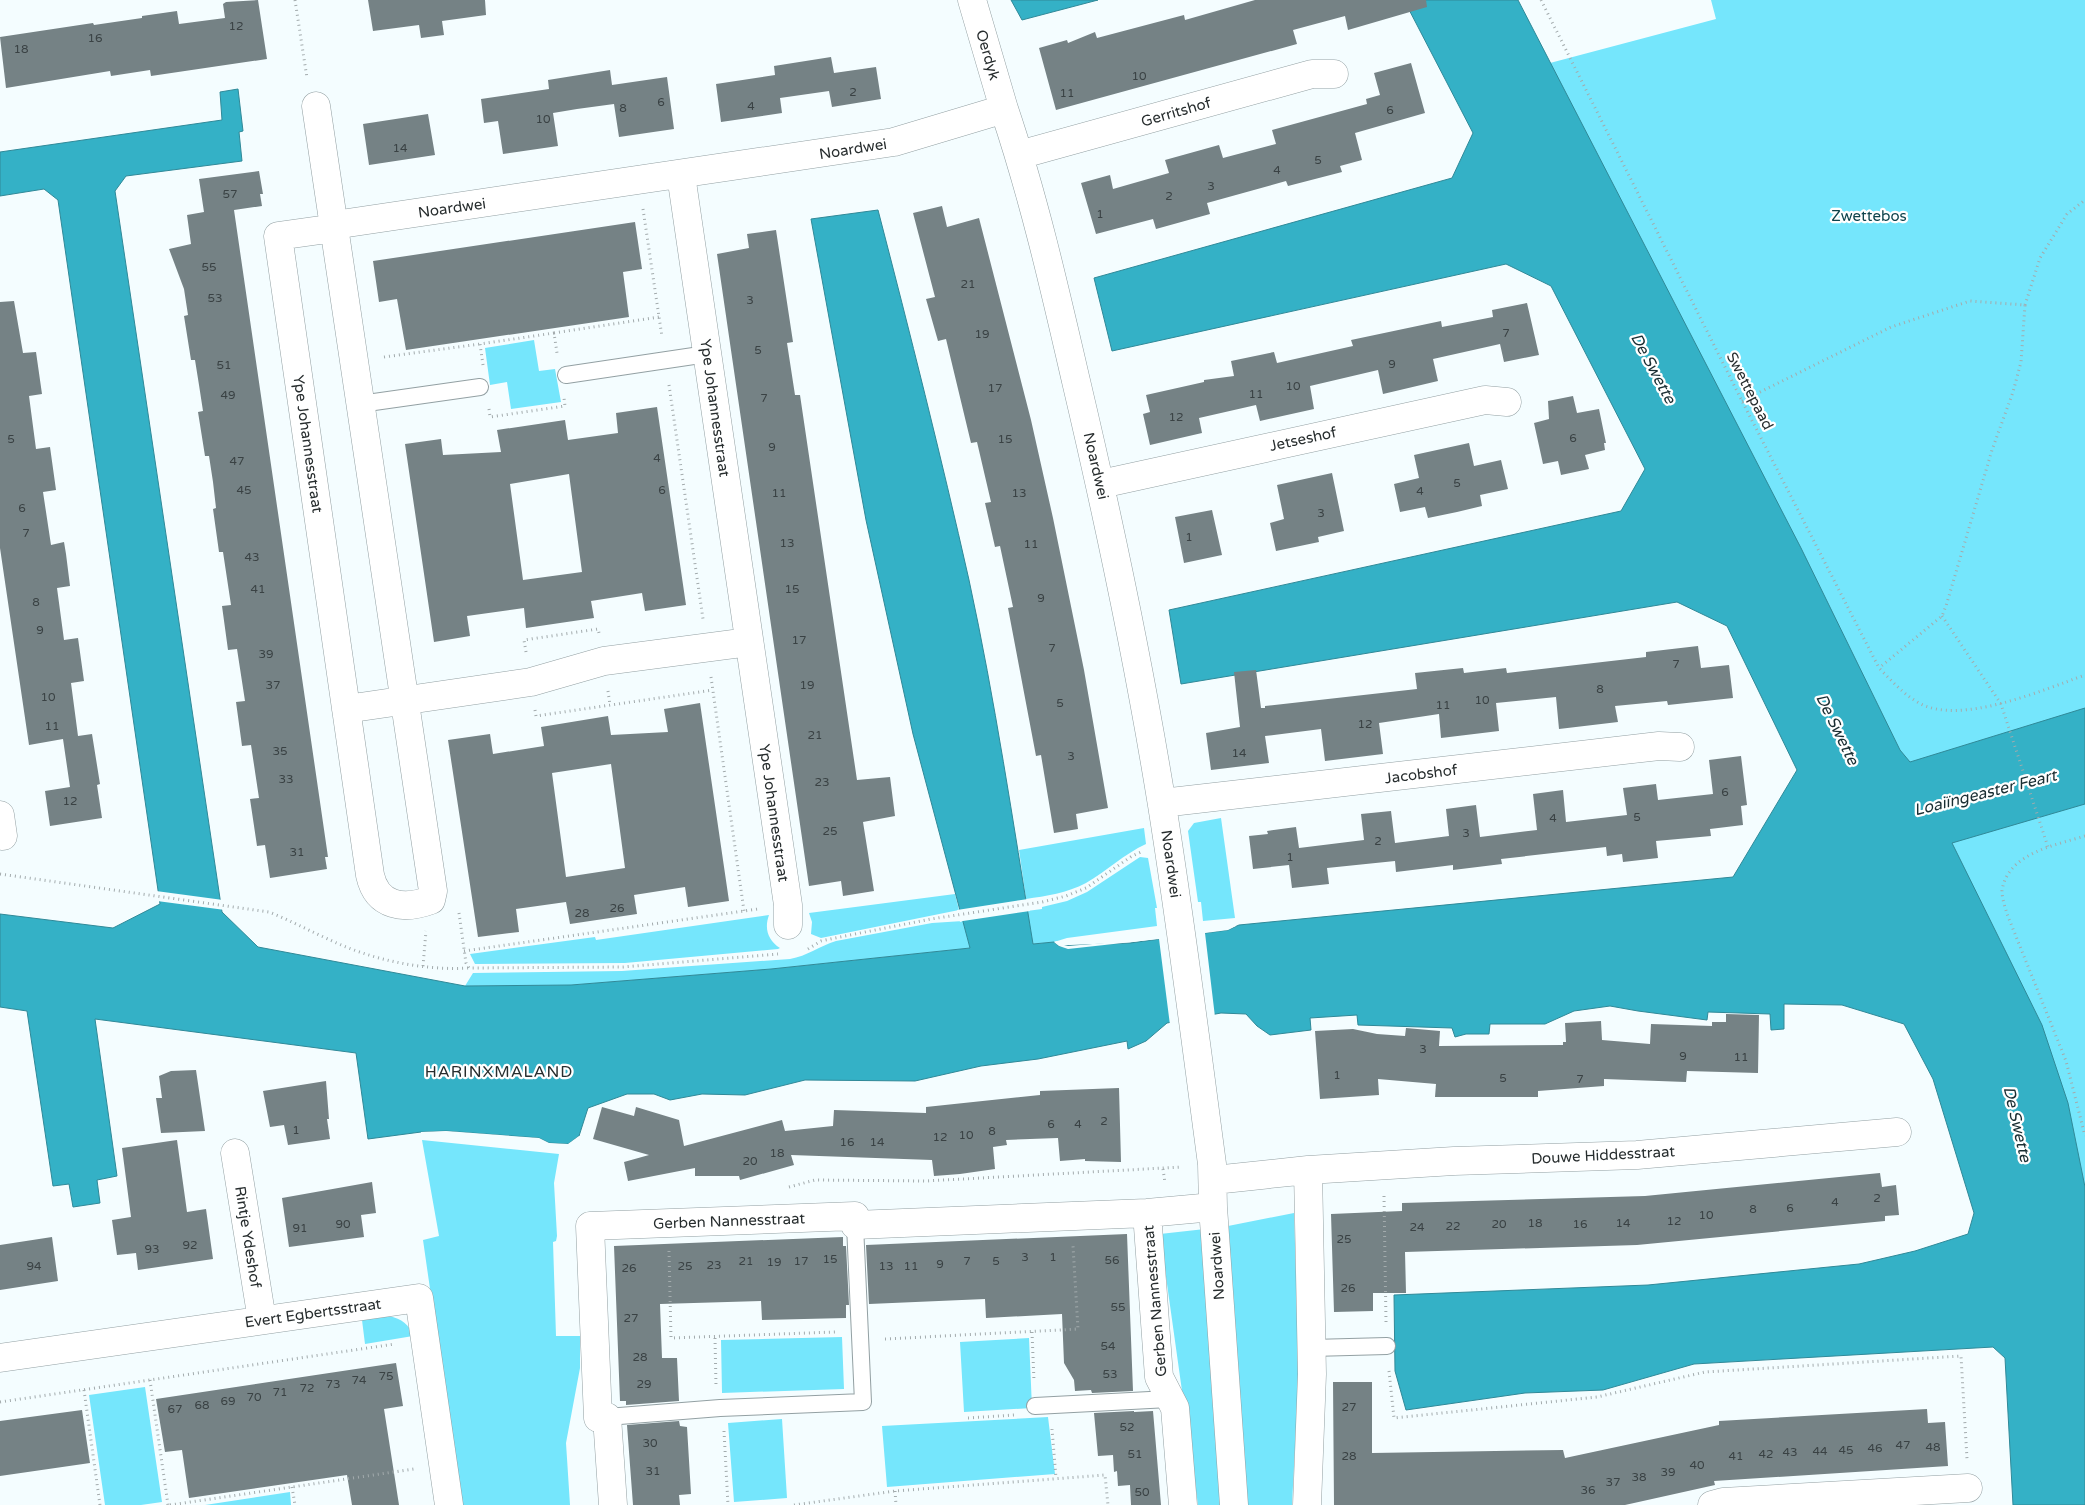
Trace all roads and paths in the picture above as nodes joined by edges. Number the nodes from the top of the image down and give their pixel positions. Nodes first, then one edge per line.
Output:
1 (295, 0) edge
2 (972, 0) edge
3 (1541, 0) edge
4 (1334, 74) dead end
5 (316, 106) joint
6 (1004, 109) junction
7 (1019, 155) junction
8 (681, 175) junction
9 (2085, 200) edge
10 (642, 206) dead end
11 (334, 226) junction
12 (2025, 305) junction
13 (659, 317) junction
14 (554, 333) junction
15 (480, 344) junction
16 (707, 354) junction
17 (665, 360) junction
18 (353, 361) junction
19 (563, 375) junction
20 (483, 387) junction
21 (1742, 401) junction
22 (1507, 402) dead end
23 (360, 404) junction
24 (1100, 484) junction
25 (1942, 616) junction
26 (749, 642) junction
27 (707, 648) junction
28 (1879, 668) junction
29 (2085, 675) edge
30 (404, 701) junction
31 (2001, 704) junction
32 (346, 709) junction
33 (1680, 747) dead end
34 (1162, 804) junction
35 (2085, 836) edge
36 (1168, 847) junction
37 (2048, 847) junction
38 (0, 874) edge
39 (744, 911) junction
40 (459, 912) dead end
41 (788, 915) joint
42 (807, 950) dead end
43 (464, 952) junction
44 (784, 955) dead end
45 (469, 968) junction
46 (1897, 1132) dead end
47 (2085, 1136) edge
48 (235, 1153) dead end
49 (1383, 1165) junction
50 (1308, 1170) junction
51 (1213, 1172) junction
52 (787, 1187) dead end
53 (1213, 1208) junction
54 (1147, 1213) junction
55 (855, 1225) junction
56 (262, 1320) junction
57 (398, 1344) dead end
58 (1387, 1346) junction
59 (1312, 1348) junction
60 (0, 1358) edge
61 (150, 1380) junction
62 (84, 1390) junction
63 (1170, 1399) junction
64 (0, 1402) edge
65 (1043, 1406) joint
66 (607, 1417) junction
67 (442, 1464) junction
68 (1056, 1478) junction
69 (292, 1487) junction
70 (1968, 1488) joint
71 (895, 1491) junction
72 (100, 1505) edge
73 (169, 1505) edge
74 (295, 1505) edge
75 (448, 1505) edge
76 (612, 1505) edge
77 (794, 1505) edge
78 (896, 1505) edge
79 (1108, 1505) edge
80 (1183, 1505) edge
81 (1234, 1505) edge
82 (1307, 1505) edge
83 (1712, 1505) edge

1 - 5 path
2 - 6 street, Oerdyk
3 - 21 path, Swettepaad
4 - 7 street, Gerritshof
5 - 11 street, Ype Johannesstraat
6 - 7 street, Noardwei
6 - 8 street, Noardwei
7 - 24 street, Noardwei
8 - 11 street, Noardwei
8 - 16 street, Ype Johannesstraat
9 - 12 path
10 - 13 path
11 - 18 street, Ype Johannesstraat
11 - 32 street, Ype Johannesstraat
12 - 21 path
12 - 25 path
13 - 14 path
13 - 17 path
14 - 15 path
14 - 19 path
15 - 18 path
15 - 20 path
16 - 17 lane
16 - 26 street, Ype Johannesstraat
17 - 19 lane
17 - 27 path
18 - 23 street, Ype Johannesstraat
19 - 20 path
20 - 23 lane
21 - 28 path, Swettepaad
22 - 24 street, Jetseshof
23 - 30 street, Ype Johannesstraat
24 - 34 street, Noardwei
25 - 28 path
25 - 31 path
26 - 27 street
26 - 41 street, Ype Johannesstraat
27 - 30 street
27 - 39 path
28 - 31 path, Swettepaad
29 - 31 path, Swettepaad
30 - 32 street
30 - 32 street, Ype Johannesstraat
31 - 37 path
33 - 34 street, Jacobshof
34 - 36 street, Noardwei
35 - 37 path
36 - 42 path
36 - 51 street, Noardwei
37 - 47 path
38 - 45 path
39 - 41 path
39 - 43 path
40 - 43 path
43 - 45 path
44 - 45 path
46 - 49 street, Douwe Hiddesstraat
48 - 56 street, Rintje Ydeshof
49 - 50 street, Douwe Hiddesstraat
49 - 58 path
50 - 51 street, Douwe Hiddesstraat
50 - 59 street
51 - 52 path
51 - 53 street, Noardwei
53 - 54 street, Gerben Nannesstraat
53 - 81 street, Noardwei
54 - 55 street, Gerben Nannesstraat
54 - 63 street, Gerben Nannesstraat
55 - 66 lane
55 - 66 street, Gerben Nannesstraat
56 - 60 street, Evert Egbertsstraat
56 - 67 street, Evert Egbertsstraat
57 - 61 path
58 - 59 lane
58 - 70 path
59 - 82 street
61 - 62 path
61 - 73 path
62 - 64 path
62 - 72 path
63 - 65 lane
63 - 80 street, Gerben Nannesstraat
65 - 68 path
66 - 76 street, Gerben Nannesstraat
67 - 69 path
67 - 75 street, Evert Egbertsstraat
68 - 71 path
68 - 79 path
69 - 73 path
69 - 74 path
70 - 83 street
71 - 77 path
71 - 78 path

